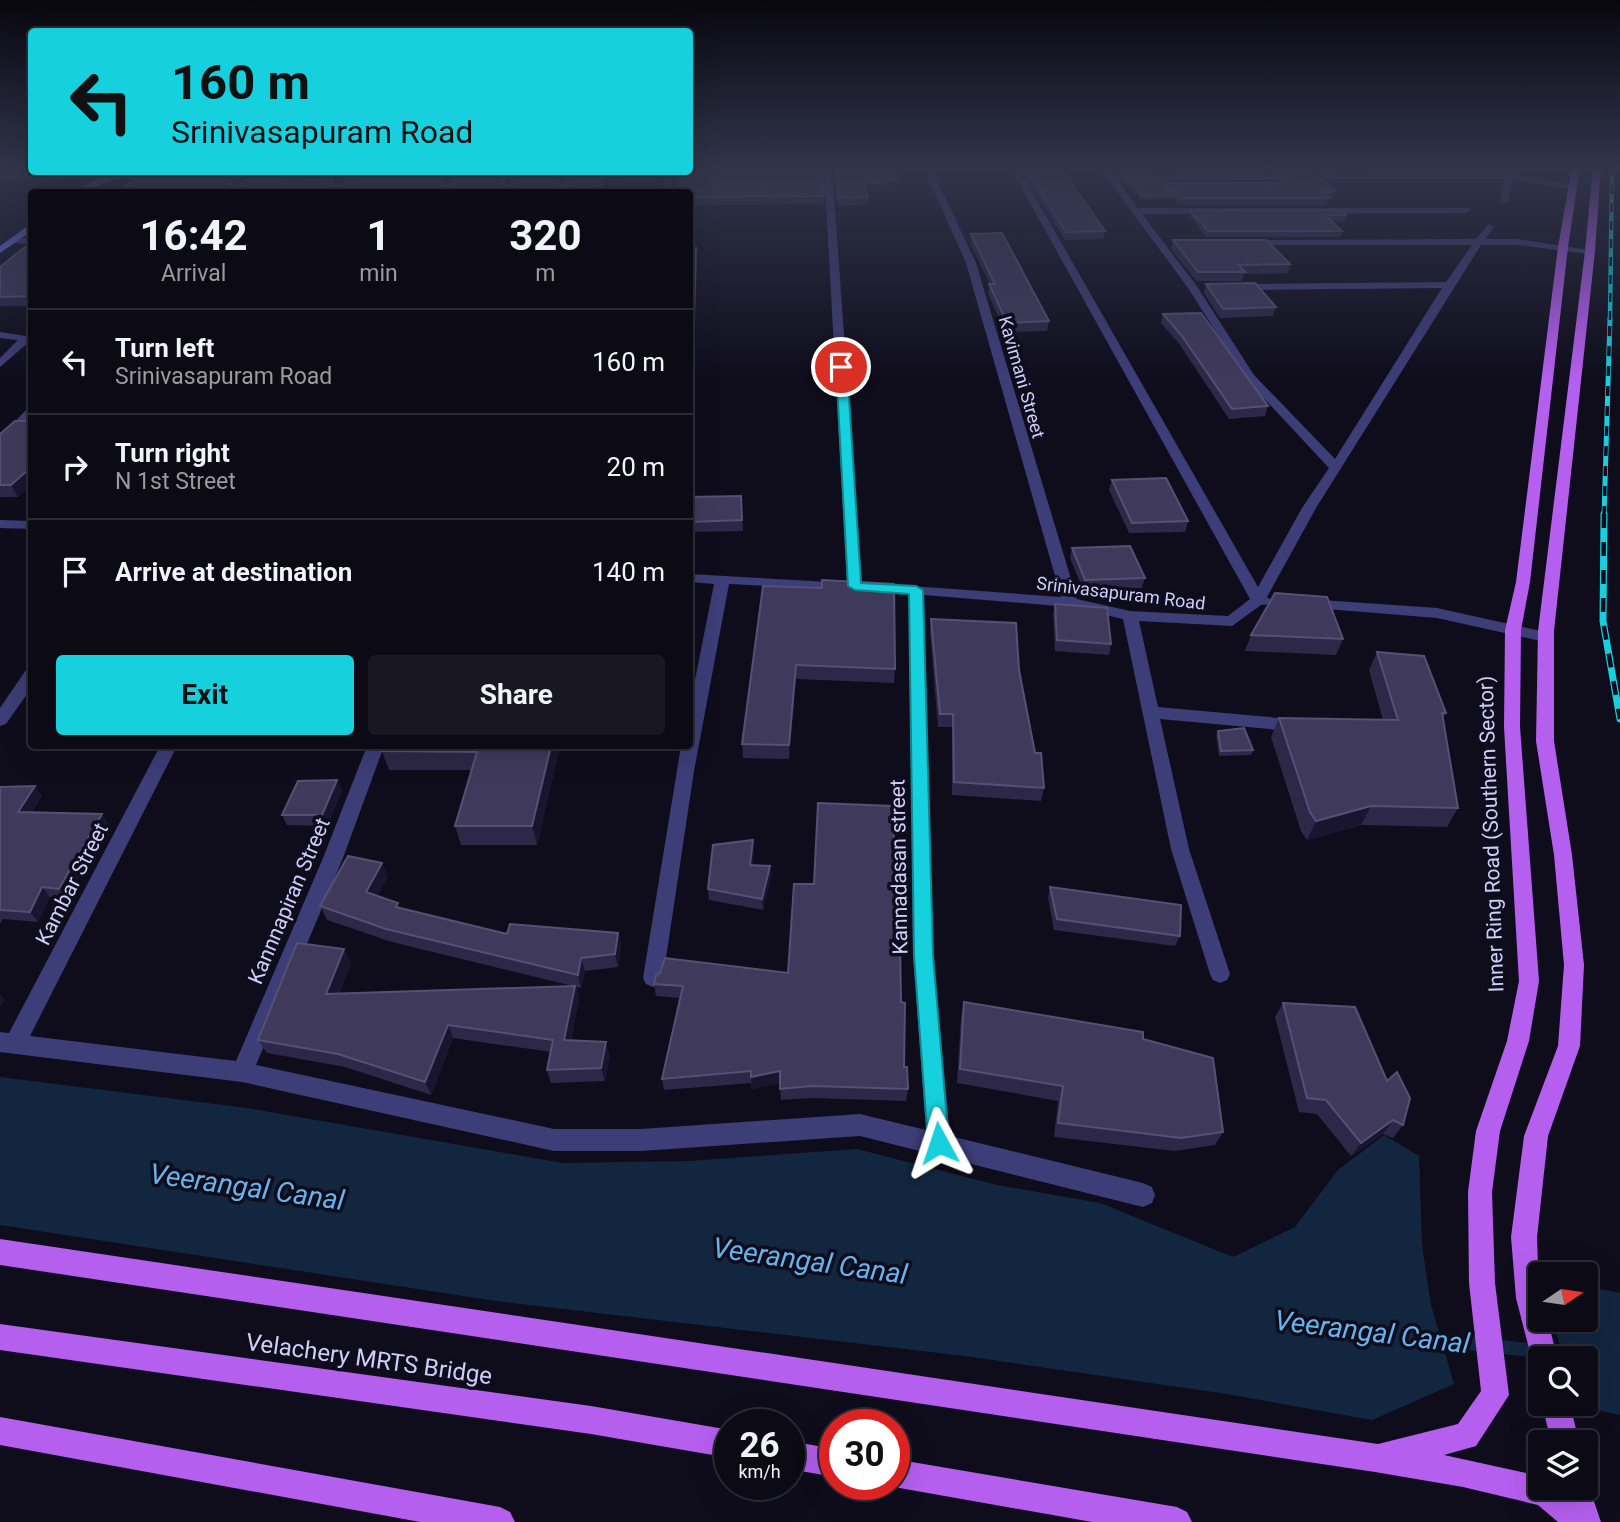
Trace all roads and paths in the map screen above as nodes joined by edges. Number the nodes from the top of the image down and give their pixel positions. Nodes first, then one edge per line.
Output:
1 (16, 238) edge
2 (833, 238) edge
3 (959, 238) edge
4 (1054, 238) edge
5 (1161, 238) edge
6 (1481, 238) edge
7 (1564, 238) edge
8 (1591, 238) edge
9 (12, 241) junction
10 (28, 241) edge
11 (1228, 242) edge
12 (1478, 242) junction
13 (1563, 247) junction
14 (0, 250) edge
15 (1590, 251) junction
16 (1449, 285) junction
17 (1219, 287) edge
18 (0, 326) edge
19 (28, 328) edge
20 (28, 328) edge
21 (0, 333) edge
22 (0, 364) edge
23 (28, 415) edge
24 (0, 444) edge
25 (1336, 468) junction
26 (5, 524) edge
27 (28, 525) edge
28 (0, 536) edge
29 (693, 578) edge
30 (722, 580) junction
31 (855, 586) junction
32 (916, 590) junction
33 (1258, 600) junction
34 (1070, 601) junction
35 (1130, 616) junction
36 (1513, 630) junction
37 (1545, 637) junction
38 (28, 680) edge
39 (1151, 712) junction
40 (0, 720) edge
41 (1303, 726) edge
42 (693, 730) edge
43 (167, 749) edge
44 (375, 749) edge
45 (689, 749) edge
46 (1220, 974) dead end
47 (653, 978) edge
48 (7, 1043) edge
49 (242, 1072) junction
50 (939, 1143) junction
51 (1143, 1195) dead end
52 (0, 1252) edge
53 (0, 1337) edge
54 (1541, 1346) edge
55 (0, 1431) edge
56 (714, 1441) edge
57 (1375, 1458) junction
58 (910, 1476) edge
59 (1580, 1500) edge
60 (500, 1522) edge
61 (1177, 1522) edge
62 (1576, 1522) edge
63 (1586, 1522) edge

1 - 9 main road
2 - 31 street
3 - 34 street, Kavimani Street
4 - 33 street
5 - 25 street
6 - 12 street, Srinivasapuram Road
7 - 13 main road, Inner Ring Road (Southern Sector)
8 - 15 main road
9 - 10 street
9 - 14 main road
11 - 12 street
12 - 13 street
12 - 16 street, Srinivasapuram Road
13 - 15 street
13 - 36 main road, Inner Ring Road (Southern Sector)
15 - 37 main road
16 - 17 street
16 - 25 street, Srinivasapuram Road
18 - 19 street
20 - 21 street
21 - 22 street
23 - 24 street
25 - 33 street, Srinivasapuram Road
26 - 27 street
26 - 28 street
29 - 30 street, Srinivasapuram Road
30 - 31 street, Srinivasapuram Road
30 - 42 street
31 - 32 street, Srinivasapuram Road
32 - 34 street, Srinivasapuram Road
32 - 50 street, Kannadasan street
33 - 35 street, Srinivasapuram Road
33 - 36 street
34 - 35 street, Srinivasapuram Road
35 - 39 street
36 - 37 street
36 - 57 main road, Inner Ring Road (Southern Sector)
37 - 54 main road
38 - 40 street
39 - 41 street
39 - 46 street
43 - 48 street, Kambar Street
44 - 49 street, Kannnapiran Street
45 - 47 street
48 - 49 street
49 - 50 street
50 - 51 street
52 - 57 main road
53 - 56 main road, Velachery MRTS Bridge
55 - 60 main road
57 - 62 main road
58 - 61 main road
59 - 63 main road

